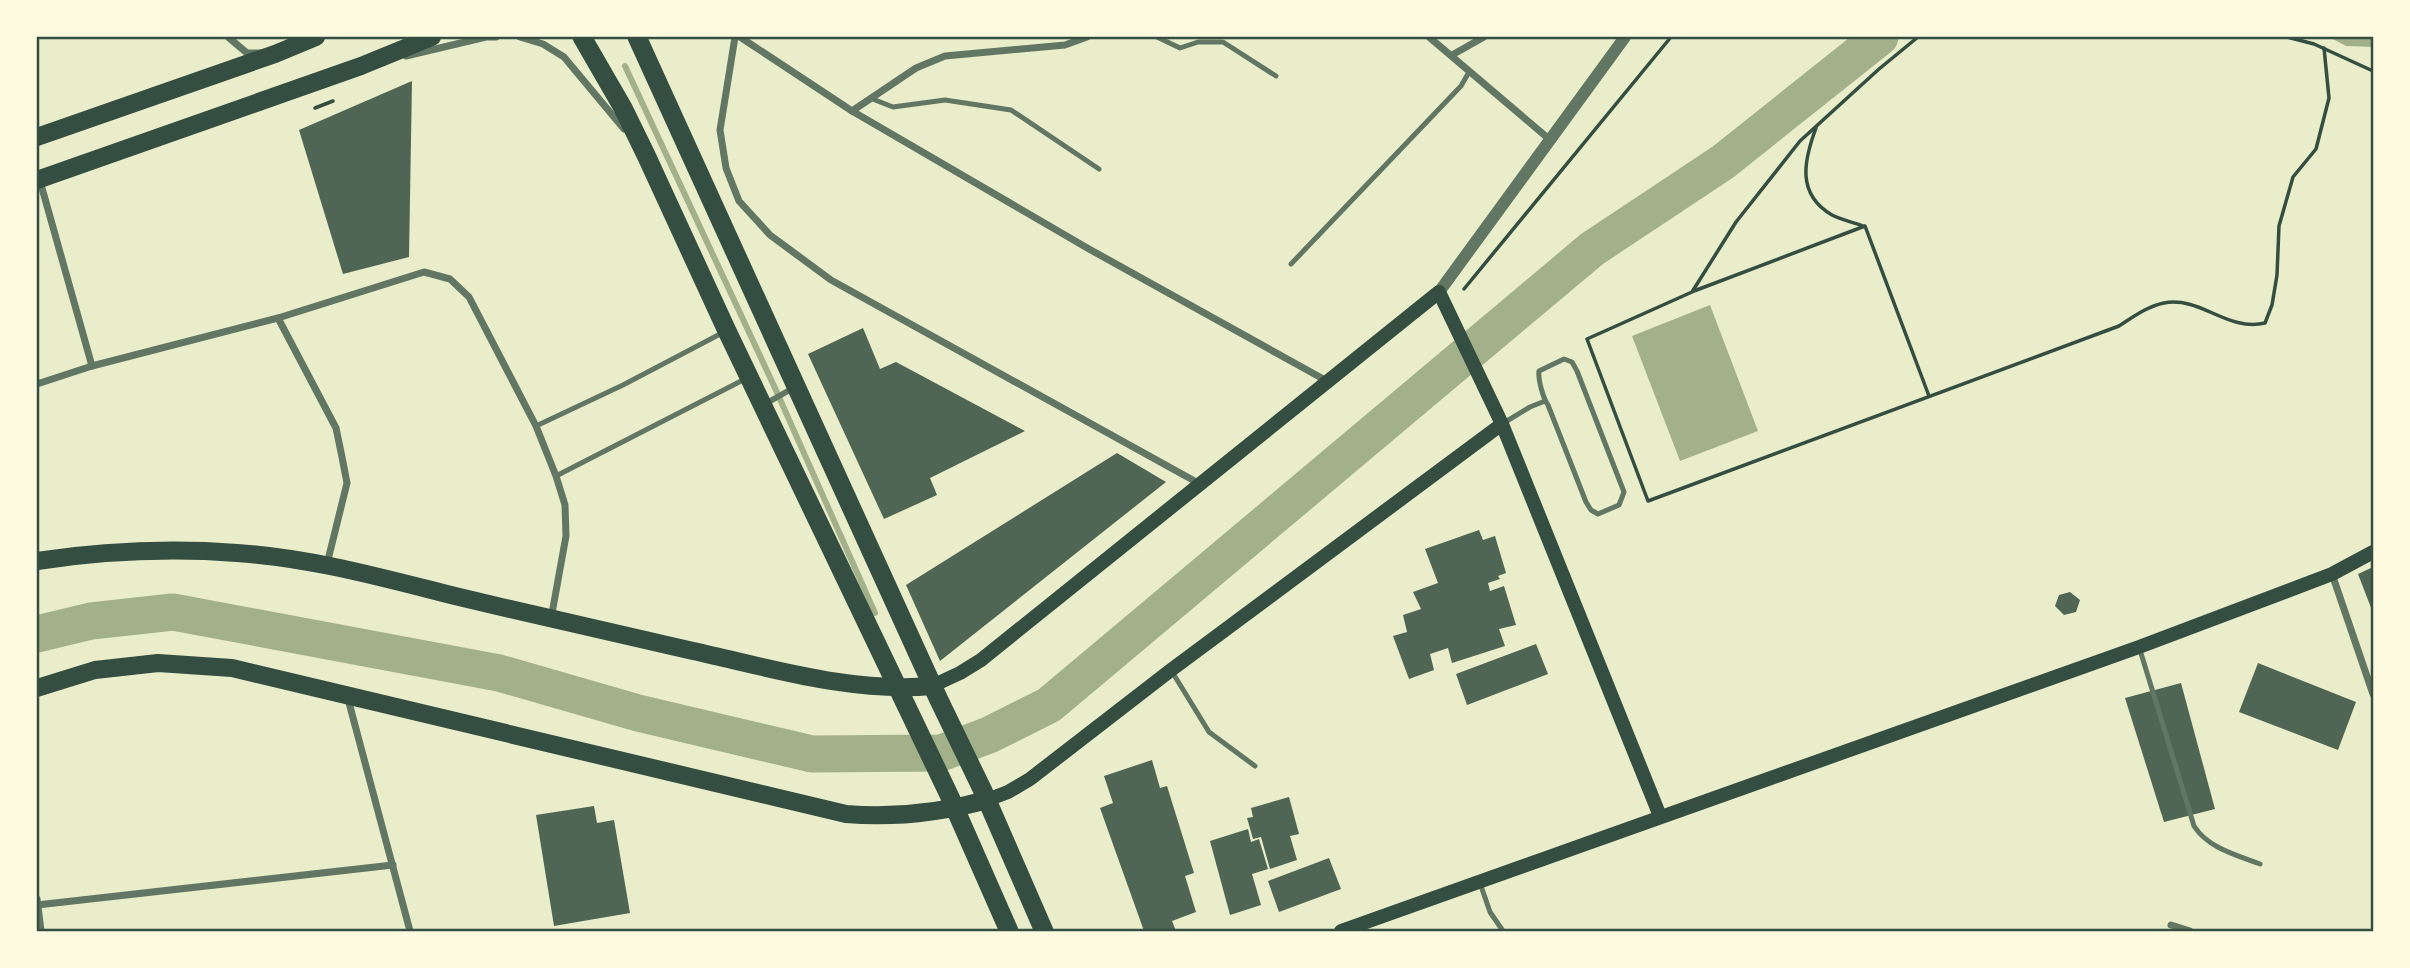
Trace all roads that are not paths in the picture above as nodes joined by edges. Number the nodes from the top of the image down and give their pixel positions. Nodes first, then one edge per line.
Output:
1 (228, 37) edge
2 (316, 37) edge
3 (432, 37) edge
4 (496, 37) edge
5 (520, 37) edge
6 (582, 37) edge
7 (637, 37) edge
8 (738, 37) edge
9 (1087, 37) edge
10 (1157, 37) edge
11 (1429, 37) edge
12 (1484, 37) edge
13 (1625, 37) edge
14 (275, 54) junction
15 (1451, 55) junction
16 (361, 66) junction
17 (1469, 72) junction
18 (1276, 76) dead end
19 (870, 98) junction
20 (852, 111) junction
21 (37, 137) edge
22 (1549, 139) junction
23 (646, 155) junction
24 (1099, 169) dead end
25 (38, 180) edge
26 (1291, 264) dead end
27 (1439, 292) junction
28 (278, 318) junction
29 (727, 331) junction
30 (92, 366) junction
31 (750, 377) junction
32 (1327, 382) junction
33 (37, 384) edge
34 (796, 386) junction
35 (1545, 401) junction
36 (763, 404) junction
37 (1502, 424) junction
38 (536, 426) junction
39 (556, 476) junction
40 (1200, 484) junction
41 (2373, 552) edge
42 (37, 561) edge
43 (327, 565) junction
44 (2332, 574) junction
45 (551, 620) junction
46 (2139, 647) junction
47 (1171, 670) junction
48 (37, 688) edge
49 (897, 689) junction
50 (935, 692) junction
51 (2373, 694) edge
52 (347, 695) junction
53 (1255, 766) dead end
54 (985, 795) junction
55 (953, 803) junction
56 (1660, 816) junction
57 (2260, 864) dead end
58 (393, 865) junction
59 (1480, 883) junction
60 (37, 903) edge
61 (2171, 925) dead end
62 (41, 931) edge
63 (410, 931) edge
64 (1009, 931) edge
65 (1044, 931) edge
66 (1341, 931) edge
67 (1503, 931) edge
68 (2190, 931) edge

1 - 14 street
2 - 14 main road
3 - 16 main road
4 - 16 street
5 - 23 street
6 - 23 highway
7 - 34 highway
8 - 20 street
8 - 40 street
9 - 19 street
10 - 18 lane
11 - 15 street
12 - 15 street
13 - 22 street
14 - 21 main road
15 - 17 street
16 - 25 main road
17 - 22 street
17 - 26 lane
19 - 20 street
19 - 24 lane
20 - 32 street
22 - 27 street
23 - 29 highway
25 - 30 street
27 - 32 main road
27 - 37 main road
28 - 30 street
28 - 38 street
28 - 43 street
29 - 31 highway
29 - 38 lane
30 - 33 street
31 - 36 highway
31 - 39 lane
32 - 40 main road
34 - 36 street
34 - 50 highway
35 - 35 lane
35 - 37 lane
36 - 49 highway
37 - 47 main road
37 - 56 main road
38 - 39 street
39 - 45 street
40 - 50 main road
41 - 44 main road
42 - 43 main road
43 - 45 main road
44 - 46 main road
44 - 51 street
45 - 49 main road
46 - 56 main road
46 - 57 lane
47 - 53 lane
47 - 54 main road
48 - 52 main road
49 - 50 main road
49 - 55 highway
50 - 54 highway
52 - 55 main road
52 - 58 street
54 - 55 main road
54 - 65 highway
55 - 64 highway
56 - 59 main road
58 - 60 street
58 - 63 street
59 - 66 main road
59 - 67 lane
60 - 62 street
61 - 68 street

